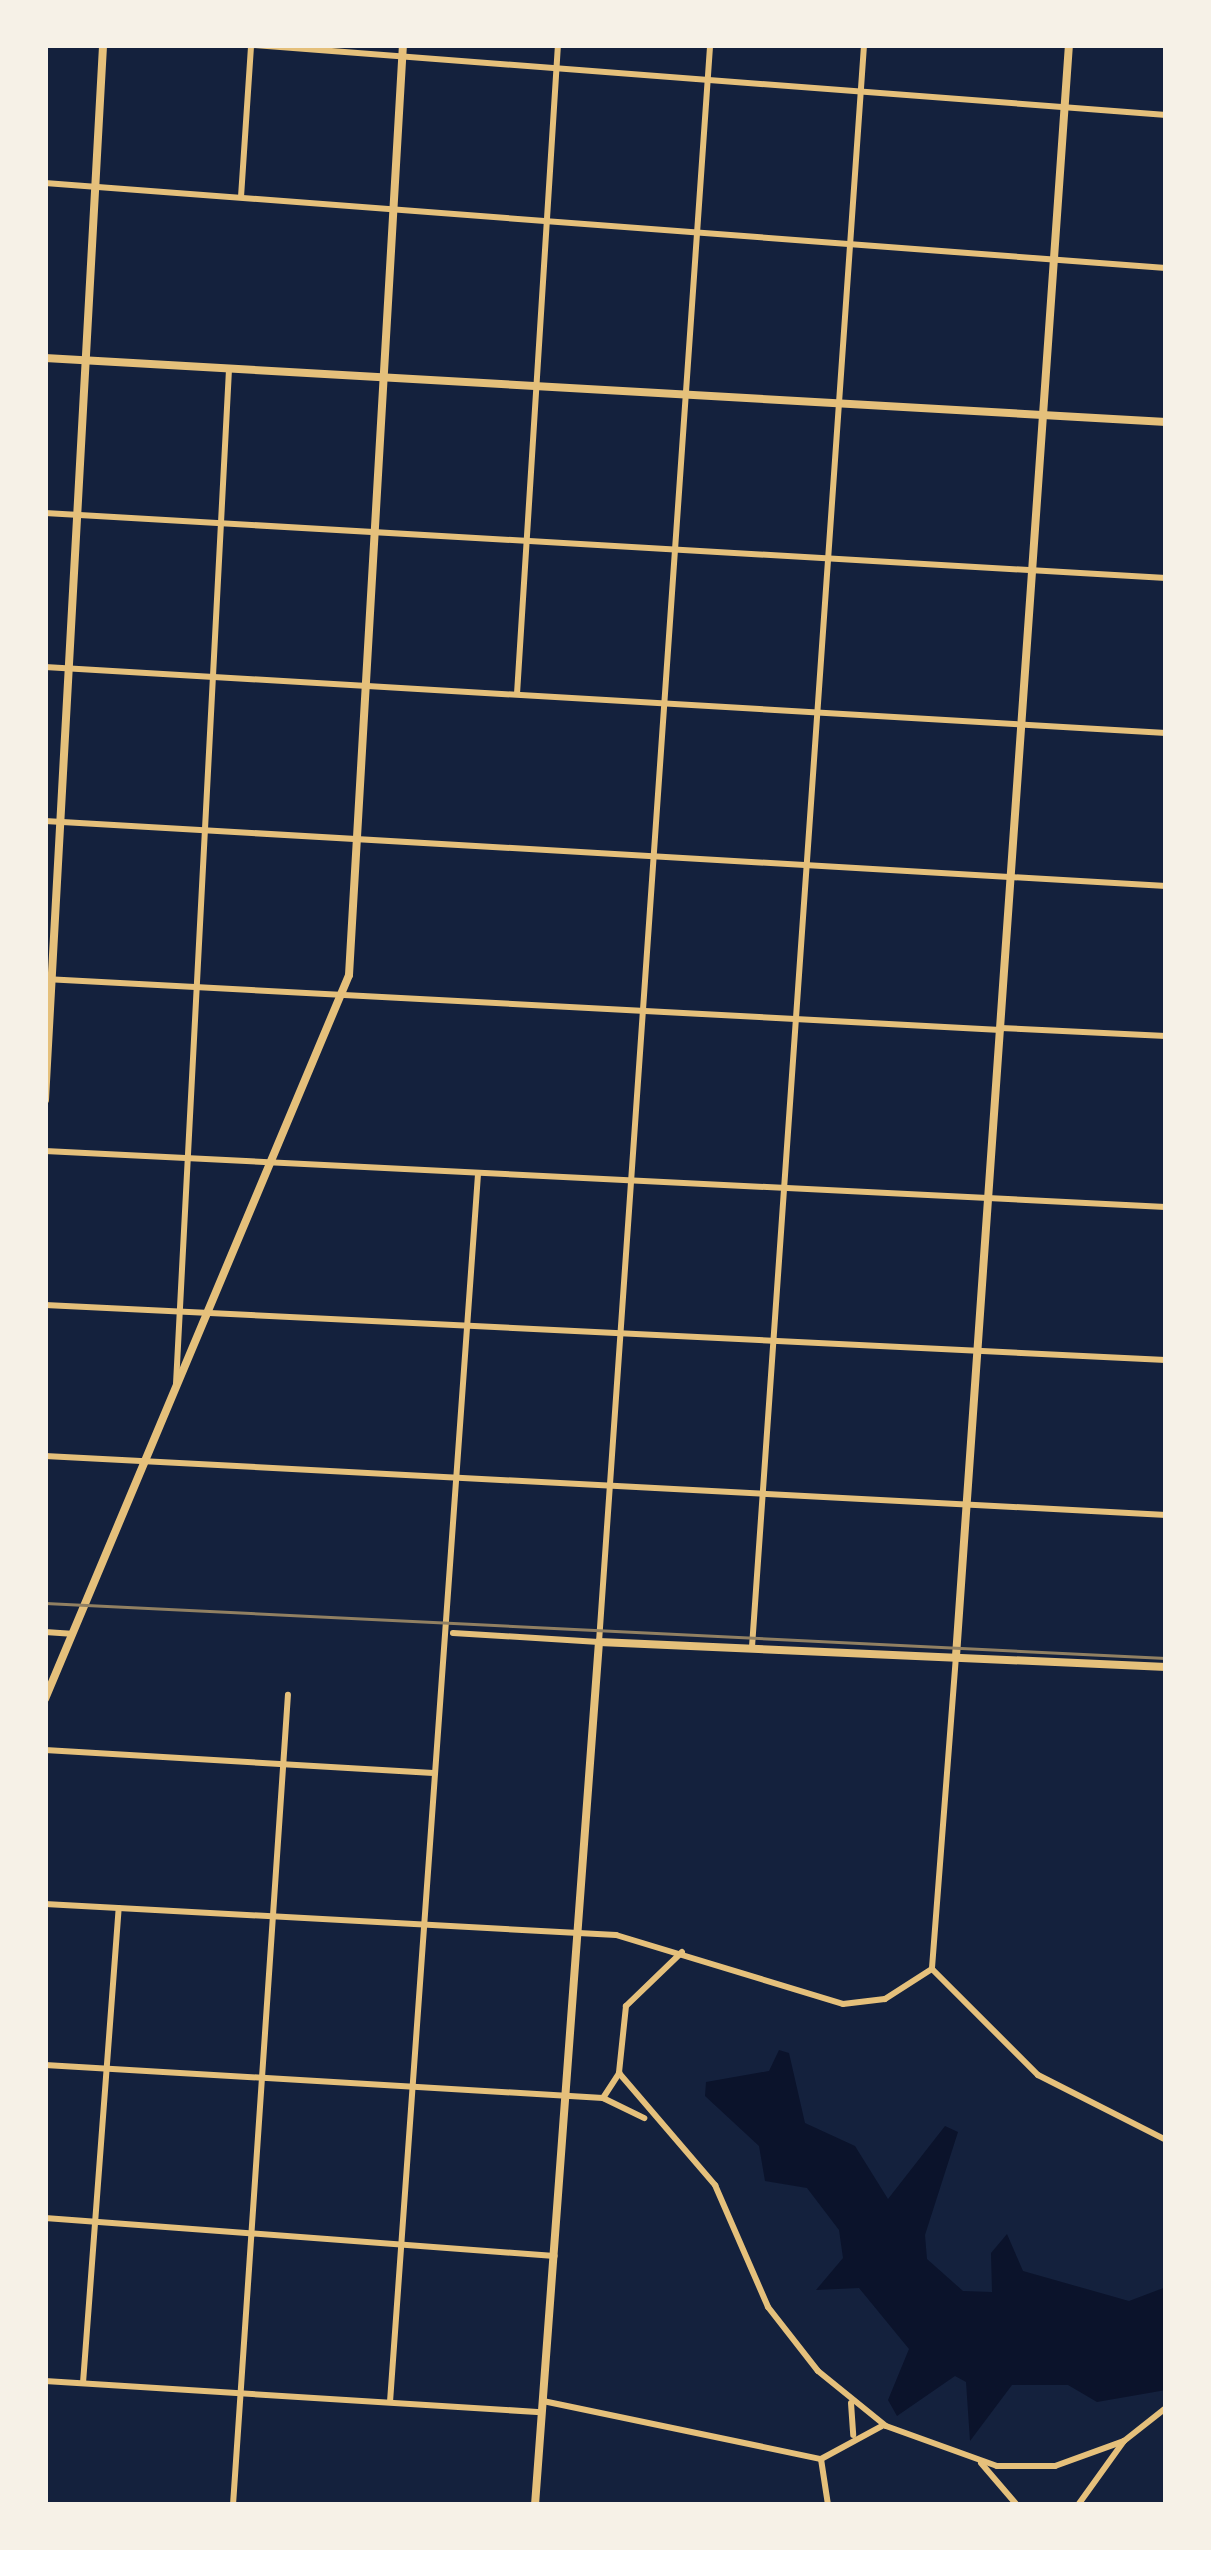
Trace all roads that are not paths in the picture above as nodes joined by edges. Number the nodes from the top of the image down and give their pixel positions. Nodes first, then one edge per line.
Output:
1 (103, 45) edge
2 (252, 45) edge
3 (558, 45) edge
4 (710, 45) edge
5 (864, 45) edge
6 (1070, 45) edge
7 (403, 50) edge
8 (556, 68) junction
9 (708, 79) junction
10 (861, 91) junction
11 (1065, 107) junction
12 (1166, 115) edge
13 (45, 183) edge
14 (94, 185) junction
15 (242, 197) junction
16 (393, 209) junction
17 (546, 220) junction
18 (698, 232) junction
19 (852, 244) junction
20 (1056, 260) junction
21 (1166, 268) edge
22 (45, 358) edge
23 (85, 360) junction
24 (229, 369) junction
25 (382, 378) junction
26 (536, 387) junction
27 (687, 395) junction
28 (841, 405) junction
29 (1045, 416) junction
30 (1166, 422) edge
31 (45, 513) edge
32 (76, 515) junction
33 (221, 523) junction
34 (374, 532) junction
35 (528, 540) junction
36 (676, 549) junction
37 (830, 558) junction
38 (1034, 569) junction
39 (1166, 578) edge
40 (45, 667) edge
41 (68, 668) junction
42 (214, 676) junction
43 (365, 686) junction
44 (517, 694) junction
45 (665, 703) junction
46 (819, 712) junction
47 (1024, 723) junction
48 (1166, 733) edge
49 (45, 821) edge
50 (60, 821) junction
51 (206, 830) junction
52 (357, 838) junction
53 (655, 855) junction
54 (809, 864) junction
55 (1012, 876) junction
56 (1166, 886) edge
57 (48, 979) edge
58 (196, 987) junction
59 (344, 995) junction
60 (644, 1011) junction
61 (797, 1019) junction
62 (1001, 1029) junction
63 (1166, 1036) edge
64 (45, 1100) edge
65 (45, 1151) edge
66 (188, 1158) junction
67 (276, 1163) junction
68 (478, 1173) junction
69 (631, 1180) junction
70 (784, 1188) junction
71 (989, 1198) junction
72 (1166, 1207) edge
73 (45, 1305) edge
74 (179, 1312) junction
75 (211, 1313) junction
76 (467, 1326) junction
77 (618, 1333) junction
78 (774, 1341) junction
79 (978, 1351) junction
80 (1166, 1360) edge
81 (176, 1394) junction
82 (45, 1456) edge
83 (148, 1462) junction
84 (457, 1478) junction
85 (609, 1486) junction
86 (762, 1494) junction
87 (966, 1505) junction
88 (1166, 1515) edge
89 (45, 1632) edge
90 (453, 1633) junction
91 (73, 1634) junction
92 (599, 1642) junction
93 (752, 1647) junction
94 (956, 1656) junction
95 (1166, 1667) edge
96 (288, 1695) dead end
97 (45, 1699) edge
98 (45, 1750) edge
99 (283, 1764) junction
100 (433, 1773) junction
101 (45, 1904) edge
102 (119, 1908) junction
103 (273, 1916) junction
104 (424, 1923) junction
105 (580, 1931) junction
106 (682, 1952) junction
107 (932, 1969) junction
108 (45, 2065) edge
109 (107, 2069) junction
110 (619, 2072) junction
111 (262, 2078) junction
112 (412, 2088) junction
113 (566, 2097) junction
114 (603, 2098) junction
115 (652, 2123) junction
116 (1166, 2140) edge
117 (45, 2218) edge
118 (94, 2222) junction
119 (251, 2233) junction
120 (401, 2244) junction
121 (555, 2255) junction
122 (45, 2381) edge
123 (83, 2383) junction
124 (240, 2393) junction
125 (850, 2400) junction
126 (390, 2402) junction
127 (542, 2406) junction
128 (1166, 2408) edge
129 (886, 2426) junction
130 (853, 2435) junction
131 (1124, 2440) junction
132 (821, 2459) junction
133 (978, 2461) junction
134 (232, 2505) edge
135 (536, 2505) edge
136 (828, 2505) edge
137 (1017, 2505) edge
138 (1078, 2505) edge

1 - 14 main road
2 - 7 street
2 - 15 street
3 - 8 street
4 - 9 street
5 - 10 street
6 - 11 main road
7 - 8 street
7 - 16 main road
8 - 9 street
8 - 17 street
9 - 10 street
9 - 18 street
10 - 11 street
10 - 19 street
11 - 12 street
11 - 20 main road
13 - 14 street
14 - 15 street
14 - 23 main road
15 - 16 street
16 - 17 street
16 - 25 main road
17 - 18 street
17 - 26 street
18 - 19 street
18 - 27 street
19 - 20 street
19 - 28 street
20 - 21 street
20 - 29 main road
22 - 23 main road
23 - 24 main road
23 - 32 main road
24 - 25 main road
24 - 33 street
25 - 26 main road
25 - 34 main road
26 - 27 main road
26 - 35 street
27 - 28 main road
27 - 36 street
28 - 29 main road
28 - 37 street
29 - 30 main road
29 - 38 main road
31 - 32 street
32 - 33 street
32 - 41 main road
33 - 34 street
33 - 42 street
34 - 35 street
34 - 43 main road
35 - 36 street
35 - 44 street
36 - 37 street
36 - 45 street
37 - 38 street
37 - 46 street
38 - 39 street
38 - 47 main road
40 - 41 street
41 - 42 street
41 - 50 main road
42 - 43 street
42 - 51 street
43 - 44 street
43 - 52 main road
44 - 45 street
45 - 46 street
45 - 53 street
46 - 47 street
46 - 54 street
47 - 48 street
47 - 55 main road
49 - 50 street
50 - 51 street
50 - 57 main road
51 - 52 street
51 - 58 street
52 - 53 street
52 - 59 main road
53 - 54 street
53 - 60 street
54 - 55 street
54 - 61 street
55 - 56 street
55 - 62 main road
57 - 58 street
57 - 64 main road
58 - 59 street
58 - 66 street
59 - 60 street
59 - 67 main road
60 - 61 street
60 - 69 street
61 - 62 street
61 - 70 street
62 - 63 street
62 - 71 main road
65 - 66 street
66 - 67 street
66 - 74 street
67 - 68 street
67 - 75 main road
68 - 69 street
68 - 76 street
69 - 70 street
69 - 77 street
70 - 71 street
70 - 78 street
71 - 72 street
71 - 79 main road
73 - 74 street
74 - 75 street
74 - 81 street
75 - 76 street
75 - 81 main road
76 - 77 street
76 - 84 street
77 - 78 street
77 - 85 street
78 - 79 street
78 - 86 street
79 - 80 street
79 - 87 main road
81 - 83 main road
82 - 83 street
83 - 84 street
83 - 91 main road
84 - 85 street
84 - 90 street
85 - 86 street
85 - 92 street
86 - 87 street
86 - 93 street
87 - 88 street
87 - 94 main road
89 - 91 street
90 - 92 street
90 - 100 street
91 - 97 main road
92 - 93 main road
92 - 105 main road
93 - 94 main road
94 - 95 main road
94 - 107 street
96 - 99 street
98 - 99 street
99 - 100 street
99 - 103 street
100 - 104 street
101 - 102 street
102 - 103 street
102 - 109 street
103 - 104 street
103 - 111 street
104 - 105 street
104 - 112 street
105 - 106 street
105 - 113 main road
106 - 107 street
106 - 110 street
107 - 116 street
108 - 109 street
109 - 111 street
109 - 118 street
110 - 114 street
110 - 115 street
111 - 112 street
111 - 119 street
112 - 113 street
112 - 120 street
113 - 114 street
113 - 121 main road
114 - 115 street
115 - 125 street
117 - 118 street
118 - 119 street
118 - 123 street
119 - 120 street
119 - 124 street
120 - 121 street
120 - 126 street
121 - 127 main road
122 - 123 street
123 - 124 street
124 - 126 street
124 - 134 street
125 - 129 street
125 - 130 street
126 - 127 street
127 - 132 street
127 - 135 main road
128 - 131 street
129 - 130 street
129 - 133 street
130 - 132 street
131 - 133 street
131 - 138 street
132 - 136 street
133 - 137 street

